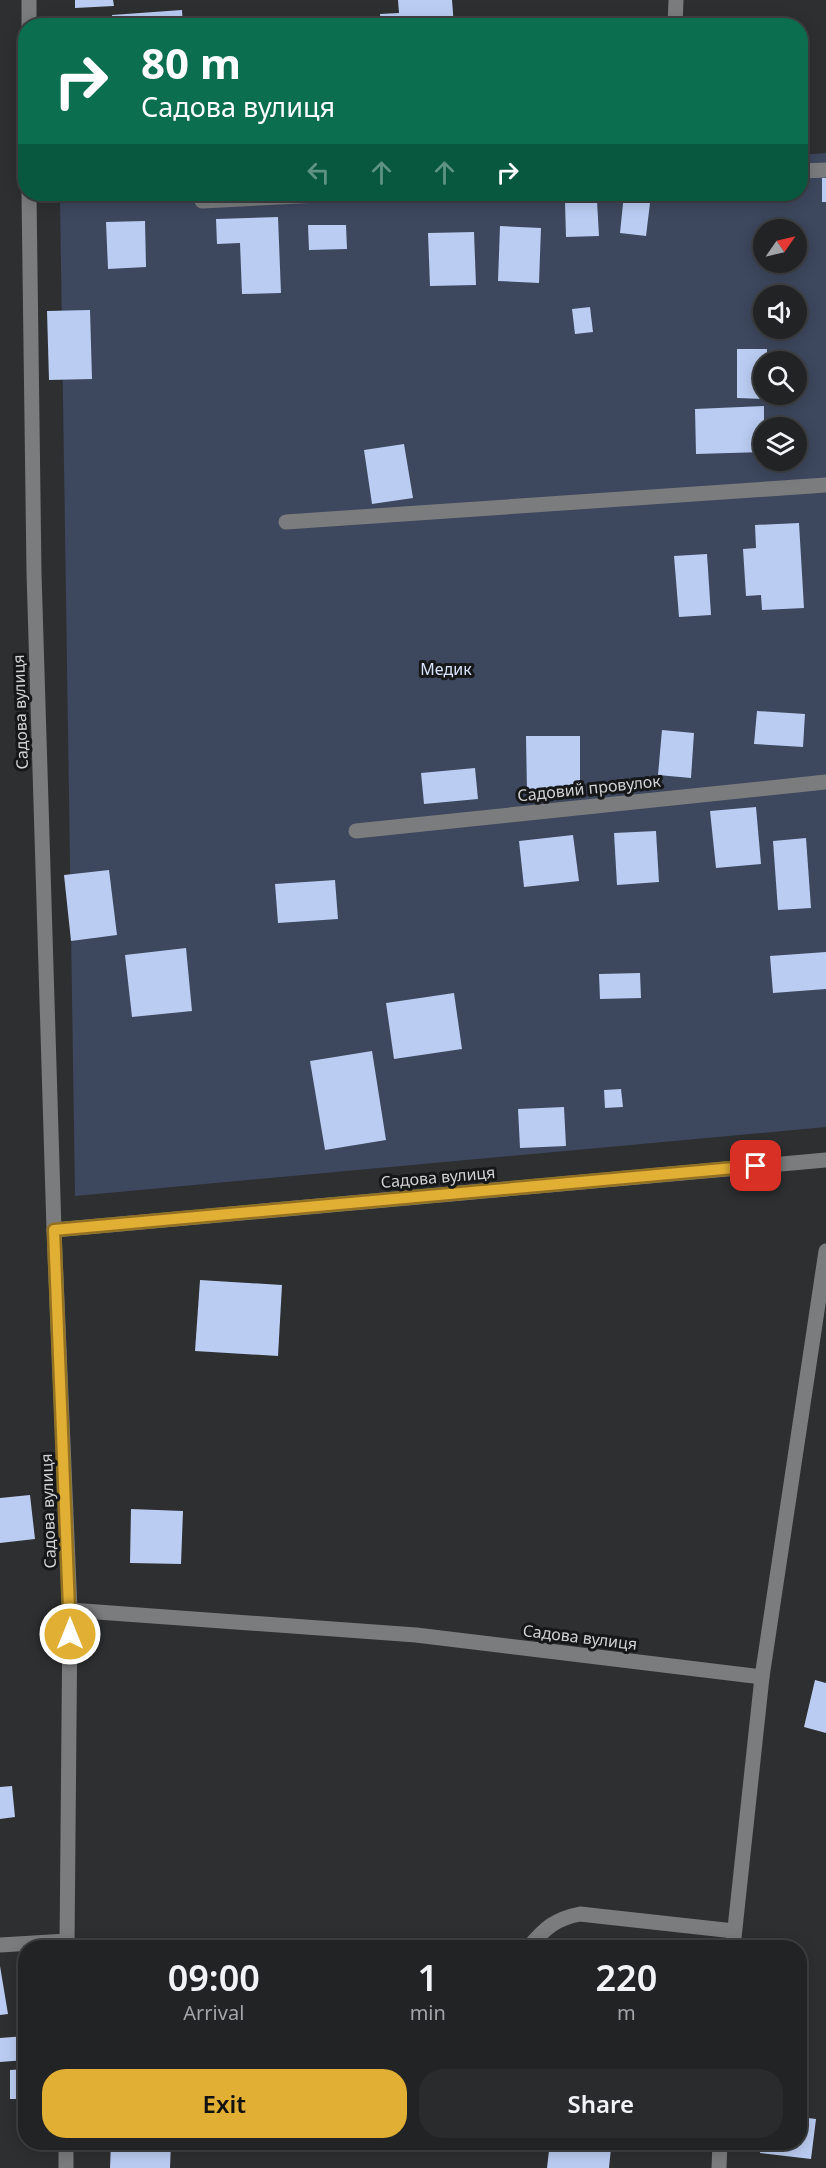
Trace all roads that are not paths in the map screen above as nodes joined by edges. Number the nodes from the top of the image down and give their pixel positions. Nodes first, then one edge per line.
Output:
1 (28, 0) edge
2 (676, 0) edge
3 (28, 18) edge
4 (675, 18) edge
5 (826, 170) edge
6 (808, 171) edge
7 (29, 201) edge
8 (826, 485) edge
9 (286, 522) dead end
10 (826, 782) edge
11 (356, 831) dead end
12 (826, 1160) edge
13 (54, 1230) junction
14 (826, 1251) edge
15 (70, 1610) junction
16 (762, 1677) junction
17 (734, 1931) junction
18 (67, 1940) edge
19 (535, 1940) edge
20 (733, 1940) edge
21 (0, 1945) edge
22 (18, 1945) edge
23 (66, 2150) edge
24 (720, 2150) edge
25 (66, 2168) edge
26 (719, 2168) edge

1 - 3 street
2 - 4 street
5 - 6 street
7 - 13 street, Садова вулиця
8 - 9 street
10 - 11 street, Садовий провулок
12 - 13 street, Садова вулиця
13 - 15 street, Садова вулиця
14 - 16 street
15 - 16 street, Садова вулиця
15 - 18 street, Садова вулиця
16 - 17 street
17 - 19 street
17 - 20 street
21 - 22 street
23 - 25 street
24 - 26 street

